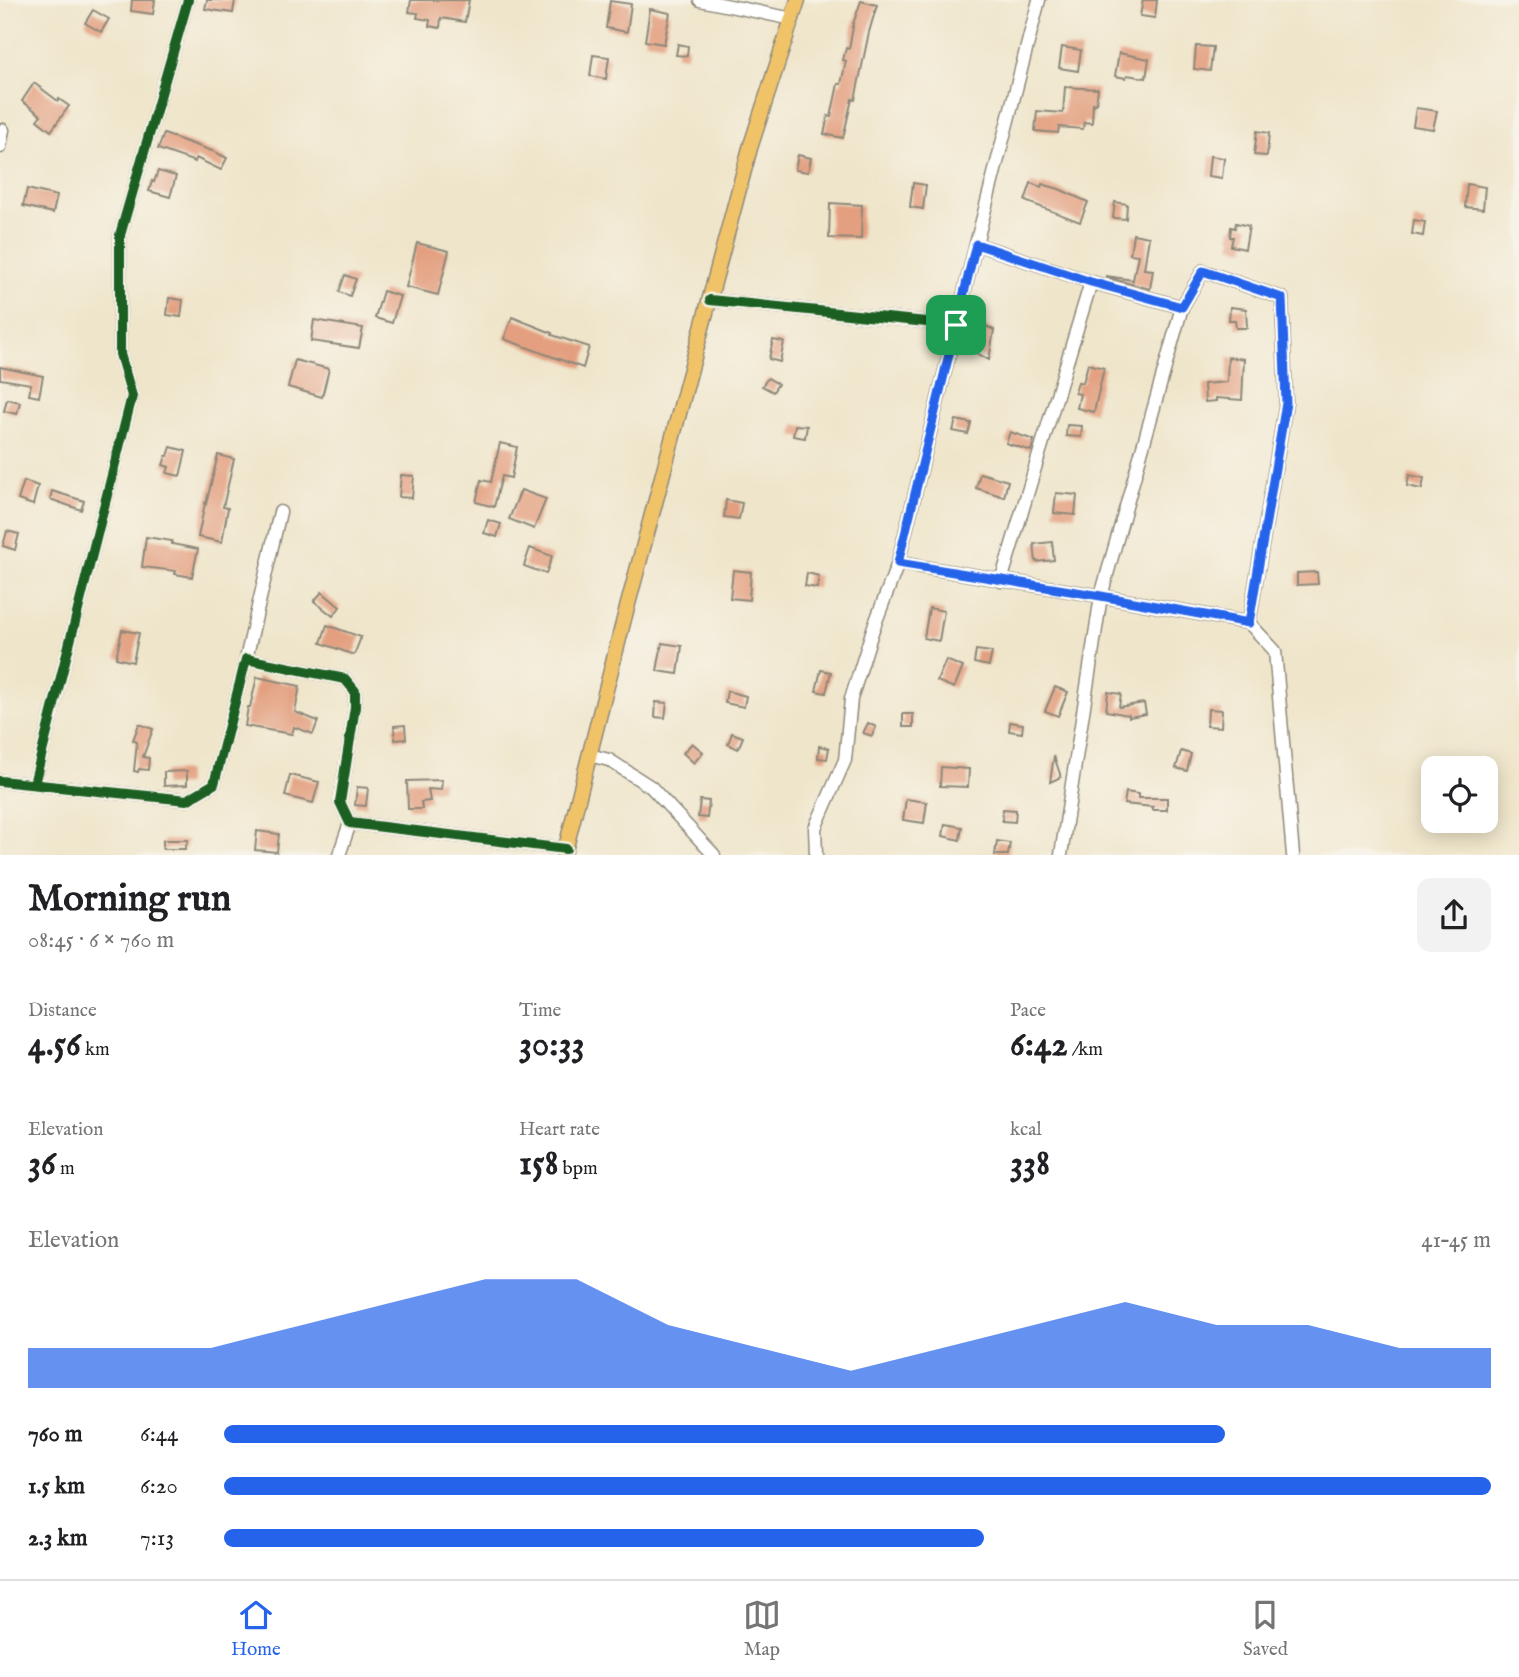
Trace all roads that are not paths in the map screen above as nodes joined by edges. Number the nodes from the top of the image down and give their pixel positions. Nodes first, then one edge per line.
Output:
1 (188, 0) edge
2 (700, 0) edge
3 (798, 0) edge
4 (1039, 0) edge
5 (793, 19) junction
6 (3, 130) dead end
7 (0, 147) edge
8 (976, 244) junction
9 (1091, 282) junction
10 (710, 300) junction
11 (1182, 307) junction
12 (956, 325) junction
13 (280, 512) dead end
14 (898, 563) junction
15 (1001, 581) junction
16 (1101, 596) junction
17 (1249, 623) junction
18 (246, 659) junction
19 (589, 755) junction
20 (0, 781) edge
21 (34, 784) junction
22 (349, 822) junction
23 (565, 852) edge
24 (339, 855) edge
25 (714, 855) edge
26 (816, 855) edge
27 (1060, 855) edge
28 (1293, 855) edge

1 - 21 street
2 - 5 street
3 - 5 main road
4 - 8 street
5 - 10 main road
6 - 7 street
8 - 9 street
8 - 12 street
9 - 11 street
9 - 15 street
10 - 12 street
10 - 19 main road
11 - 16 street
11 - 17 street
12 - 14 street
13 - 18 street
14 - 15 street
14 - 26 street
15 - 16 street
16 - 17 street
16 - 27 street
17 - 28 street
18 - 21 street
18 - 22 street
19 - 23 main road
19 - 25 street
20 - 21 street
22 - 23 street
22 - 24 street

